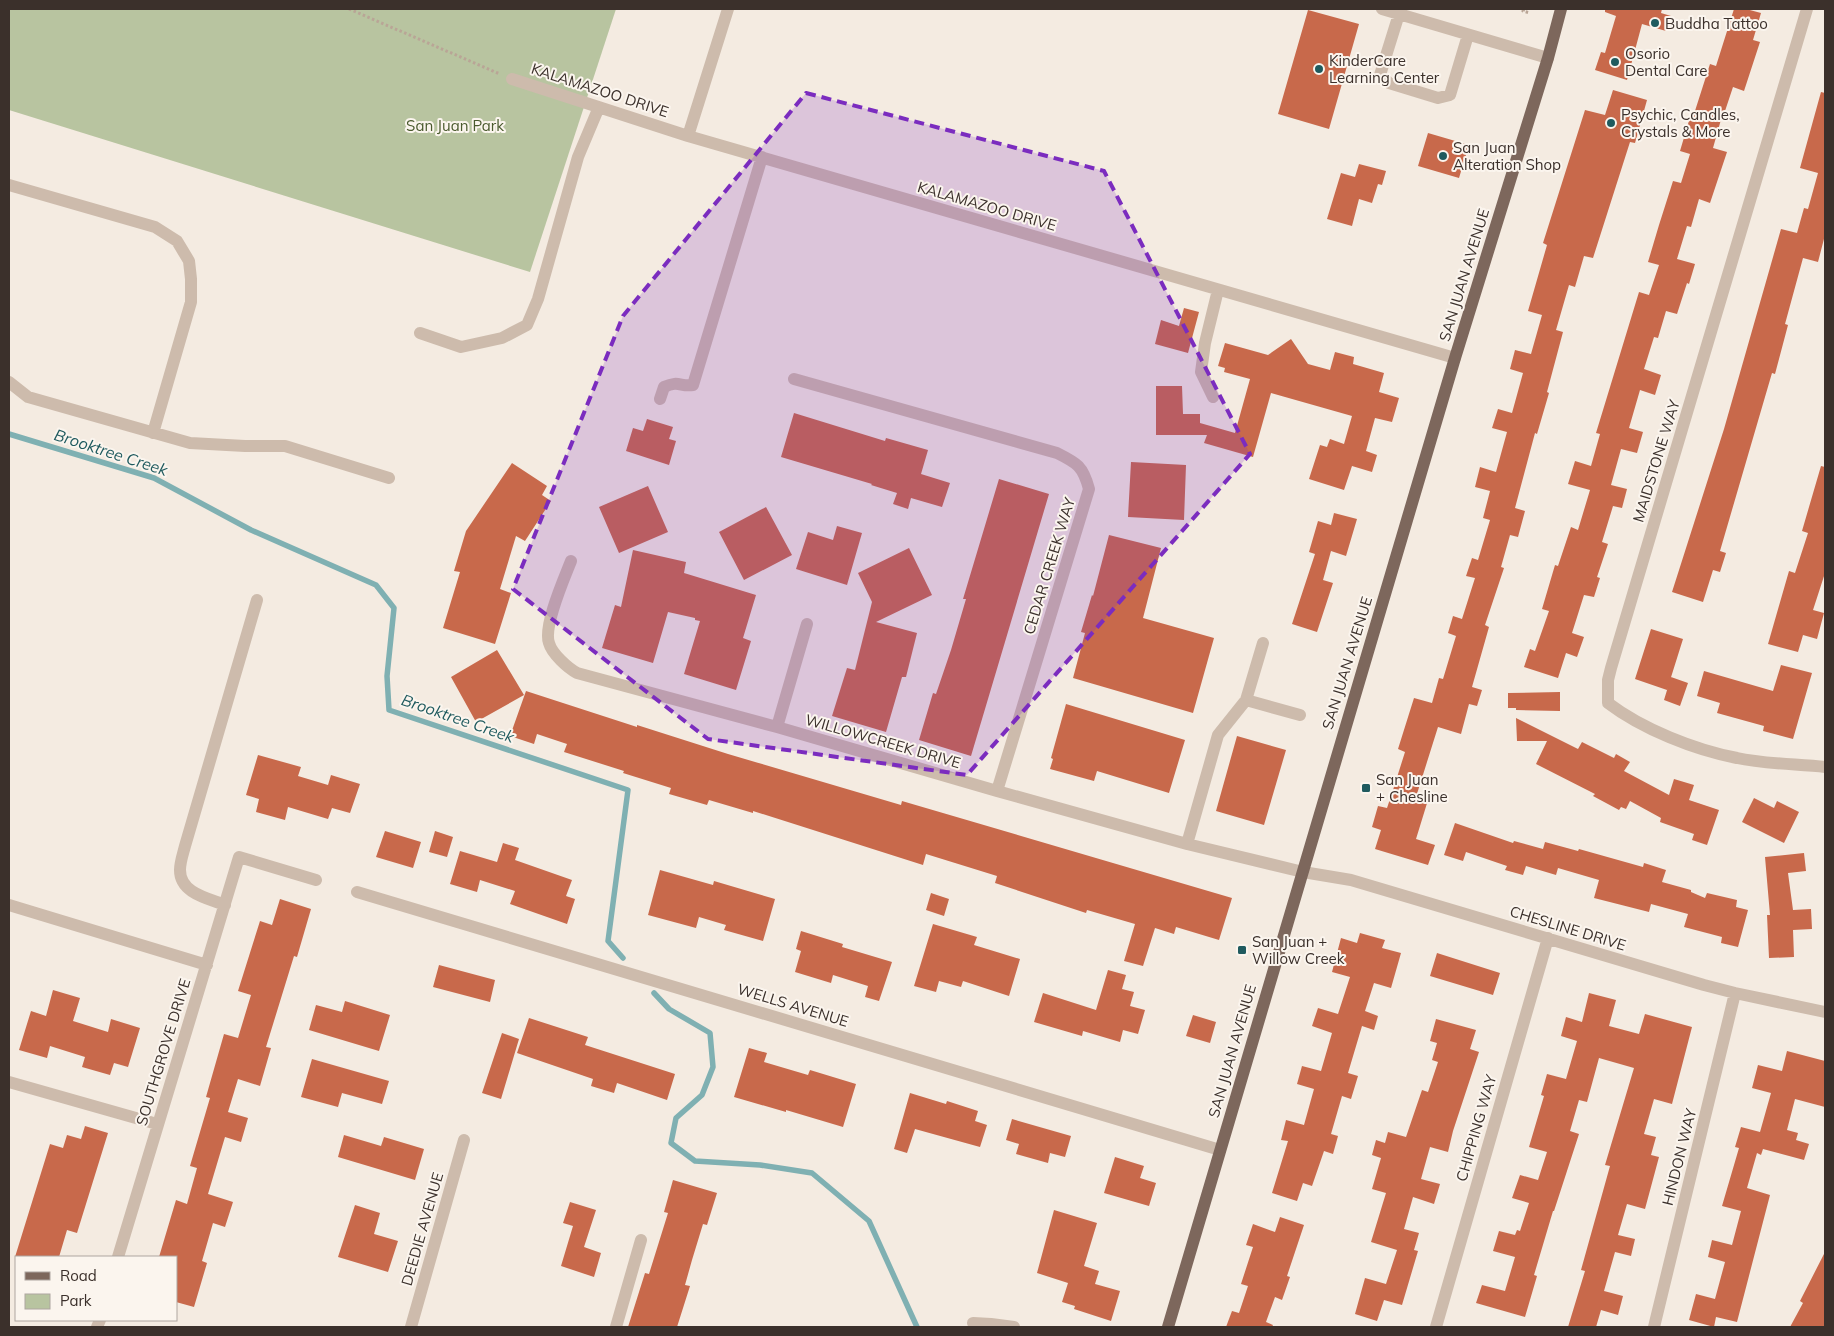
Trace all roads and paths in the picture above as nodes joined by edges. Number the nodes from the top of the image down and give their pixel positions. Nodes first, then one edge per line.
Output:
1 (349, 9) edge
2 (728, 9) edge
3 (1382, 9) edge
4 (1524, 9) edge
5 (1561, 9) edge
6 (1807, 9) edge
7 (1530, 13) dead end
8 (1399, 14) junction
9 (1468, 35) junction
10 (1548, 58) junction
11 (512, 79) joint
12 (599, 107) junction
13 (688, 136) junction
14 (762, 157) junction
15 (9, 185) edge
16 (1218, 290) junction
17 (420, 333) dead end
18 (1455, 358) junction
19 (794, 379) dead end
20 (9, 382) edge
21 (1213, 398) dead end
22 (660, 399) dead end
23 (153, 433) junction
24 (389, 478) dead end
25 (571, 561) dead end
26 (257, 600) dead end
27 (806, 624) dead end
28 (1264, 642) dead end
29 (1246, 700) junction
30 (1300, 716) dead end
31 (777, 727) junction
32 (1825, 767) edge
33 (997, 791) junction
34 (1187, 844) junction
35 (1303, 872) junction
36 (316, 880) dead end
37 (356, 892) dead end
38 (9, 905) edge
39 (225, 905) junction
40 (1548, 938) junction
41 (207, 965) junction
42 (1735, 994) junction
43 (1825, 1012) edge
44 (9, 1082) edge
45 (157, 1124) junction
46 (464, 1140) dead end
47 (1220, 1150) junction
48 (641, 1240) dead end
49 (118, 1256) edge
50 (973, 1323) dead end
51 (411, 1327) edge
52 (616, 1327) edge
53 (1014, 1327) edge
54 (1168, 1327) edge
55 (1436, 1327) edge
56 (1654, 1327) edge

1 - 11 path
2 - 13 street
3 - 8 street
4 - 7 path
5 - 10 main road, SAN JUAN AVENUE
6 - 32 street, MAIDSTONE WAY
8 - 9 street
8 - 9 street
9 - 10 street
10 - 18 main road, SAN JUAN AVENUE
11 - 12 street, KALAMAZOO DRIVE
12 - 13 street, KALAMAZOO DRIVE
12 - 17 street
13 - 14 street, KALAMAZOO DRIVE
14 - 16 street, KALAMAZOO DRIVE
14 - 22 street
15 - 23 street
16 - 18 street, KALAMAZOO DRIVE
16 - 21 street
18 - 35 main road, SAN JUAN AVENUE
19 - 33 street, CEDAR CREEK WAY
20 - 23 street
23 - 24 street
25 - 31 street, WILLOWCREEK DRIVE
26 - 39 street
27 - 31 street
28 - 29 street
29 - 30 street
29 - 34 street
31 - 33 street, WILLOWCREEK DRIVE
33 - 34 street, WILLOWCREEK DRIVE
34 - 35 street, WILLOWCREEK DRIVE
35 - 40 street, CHESLINE DRIVE
35 - 47 main road, SAN JUAN AVENUE
36 - 39 street, SOUTHGROVE DRIVE
37 - 47 street, WELLS AVENUE
38 - 41 street
39 - 41 street, SOUTHGROVE DRIVE
40 - 42 street, CHESLINE DRIVE
40 - 55 street, CHIPPING WAY
41 - 45 street, SOUTHGROVE DRIVE
42 - 43 street, CHESLINE DRIVE
42 - 56 street, HINDON WAY
44 - 45 street
45 - 49 street, SOUTHGROVE DRIVE
46 - 51 street, DEEDIE AVENUE
47 - 54 main road, SAN JUAN AVENUE
48 - 52 street
50 - 53 street

